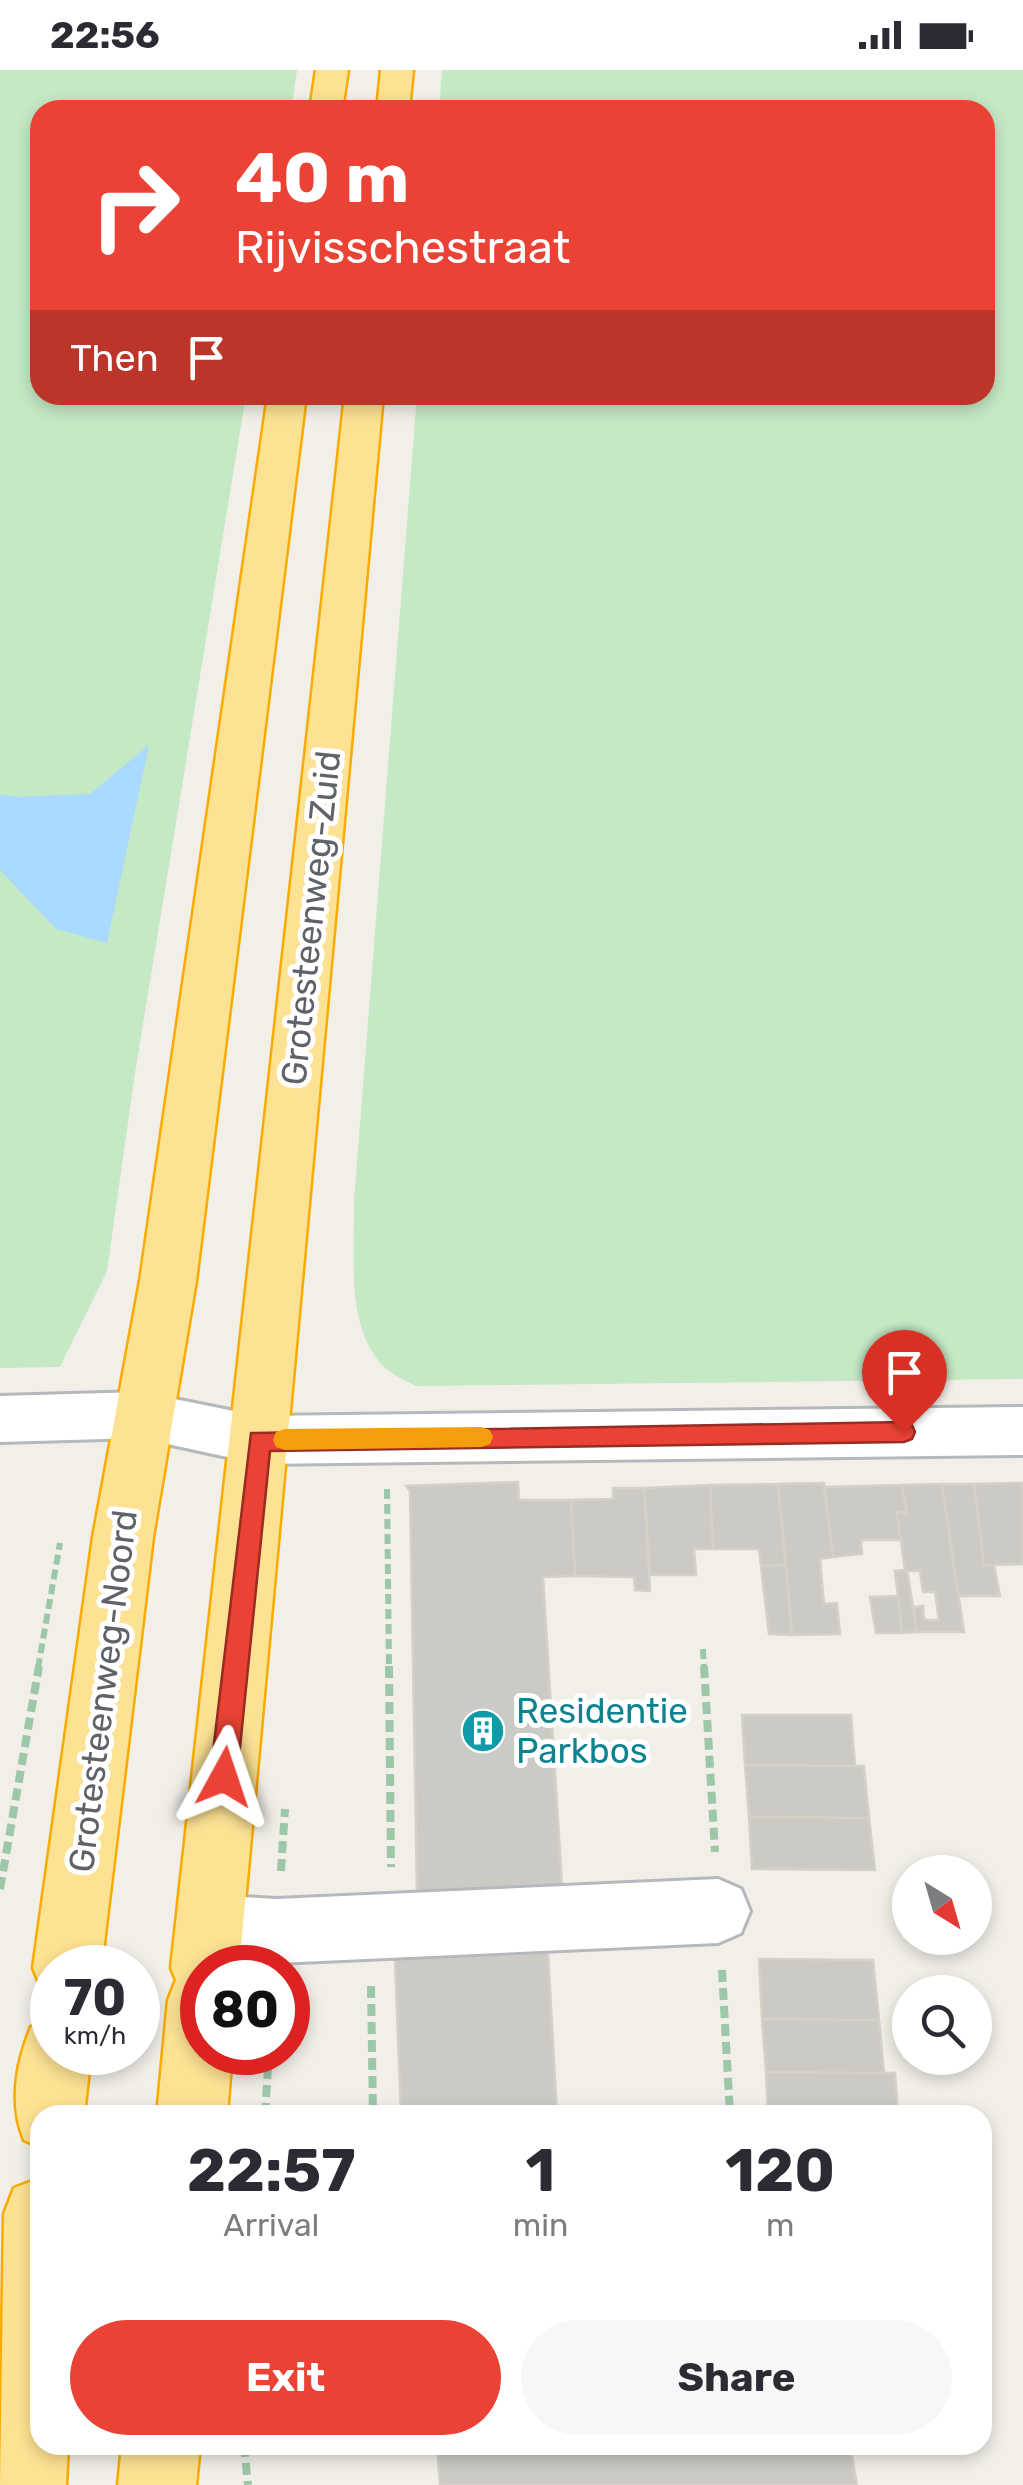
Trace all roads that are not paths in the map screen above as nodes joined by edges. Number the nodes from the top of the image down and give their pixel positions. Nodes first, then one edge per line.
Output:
1 (332, 70) edge
2 (396, 70) edge
3 (328, 100) edge
4 (393, 100) edge
5 (286, 405) edge
6 (363, 405) edge
7 (140, 1415) junction
8 (0, 1419) edge
9 (1023, 1430) edge
10 (259, 1440) junction
11 (718, 1911) dead end
12 (70, 1945) edge
13 (207, 1945) edge
14 (219, 1945) edge
15 (53, 2075) edge
16 (195, 2075) edge
17 (49, 2105) edge
18 (193, 2105) edge
19 (30, 2422) edge
20 (159, 2455) edge
21 (27, 2485) edge
22 (157, 2485) edge

1 - 3 highway
2 - 4 highway
5 - 7 highway
6 - 10 highway, Grotesteenweg-Zuid
7 - 8 street
7 - 10 street
7 - 12 highway, Grotesteenweg-Noord
9 - 10 street
10 - 13 highway
11 - 14 street
15 - 17 highway
16 - 18 highway
19 - 21 highway
20 - 22 highway

